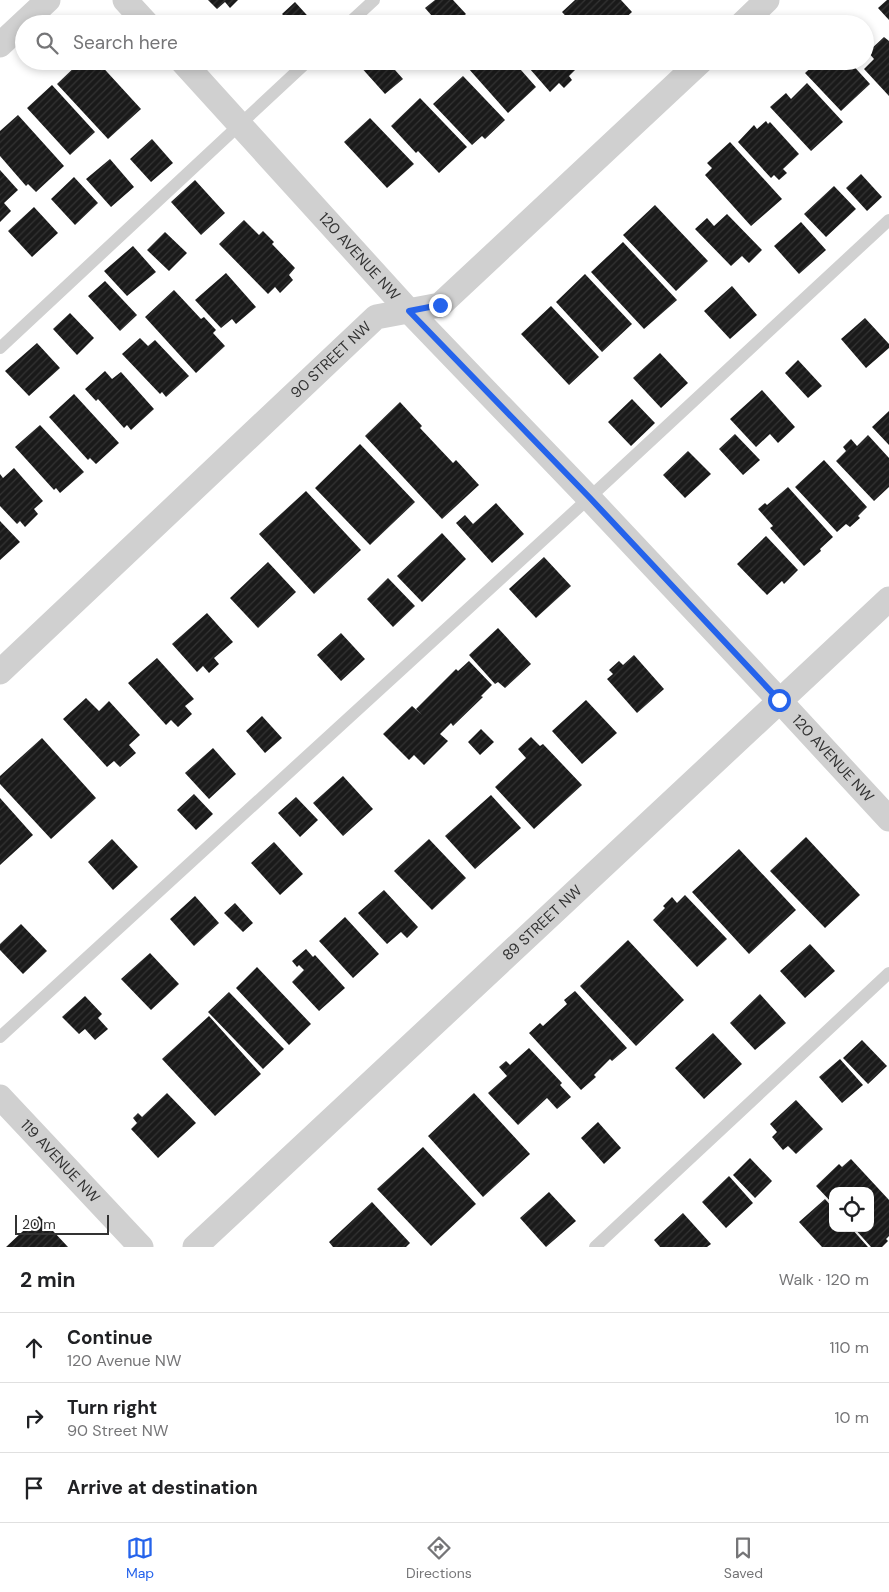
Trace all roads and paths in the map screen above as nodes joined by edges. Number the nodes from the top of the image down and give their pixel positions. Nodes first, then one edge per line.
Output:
1 (48, 0) edge
2 (125, 0) edge
3 (374, 0) edge
4 (767, 0) edge
5 (32, 15) edge
6 (139, 15) edge
7 (358, 15) edge
8 (751, 15) edge
9 (15, 30) edge
10 (0, 44) edge
11 (190, 70) edge
12 (298, 70) edge
13 (691, 70) edge
14 (240, 124) junction
15 (889, 220) edge
16 (409, 311) junction
17 (0, 348) edge
18 (590, 498) junction
19 (889, 599) edge
20 (0, 672) edge
21 (779, 700) junction
22 (889, 819) edge
23 (889, 973) edge
24 (0, 1037) edge
25 (0, 1097) edge
26 (141, 1247) edge
27 (195, 1247) edge
28 (595, 1247) edge

1 - 5 street
2 - 6 street
3 - 7 lane
4 - 8 street
9 - 10 street
11 - 14 street, 120 AVENUE NW
12 - 14 lane
13 - 16 street, 90 STREET NW
14 - 16 street, 120 AVENUE NW
14 - 17 lane
15 - 18 lane
16 - 18 street, 120 AVENUE NW
16 - 20 street, 90 STREET NW
18 - 21 street, 120 AVENUE NW
18 - 24 lane
19 - 21 street, 89 STREET NW
21 - 22 street, 120 AVENUE NW
21 - 27 street, 89 STREET NW
23 - 28 lane
25 - 26 street, 119 AVENUE NW

